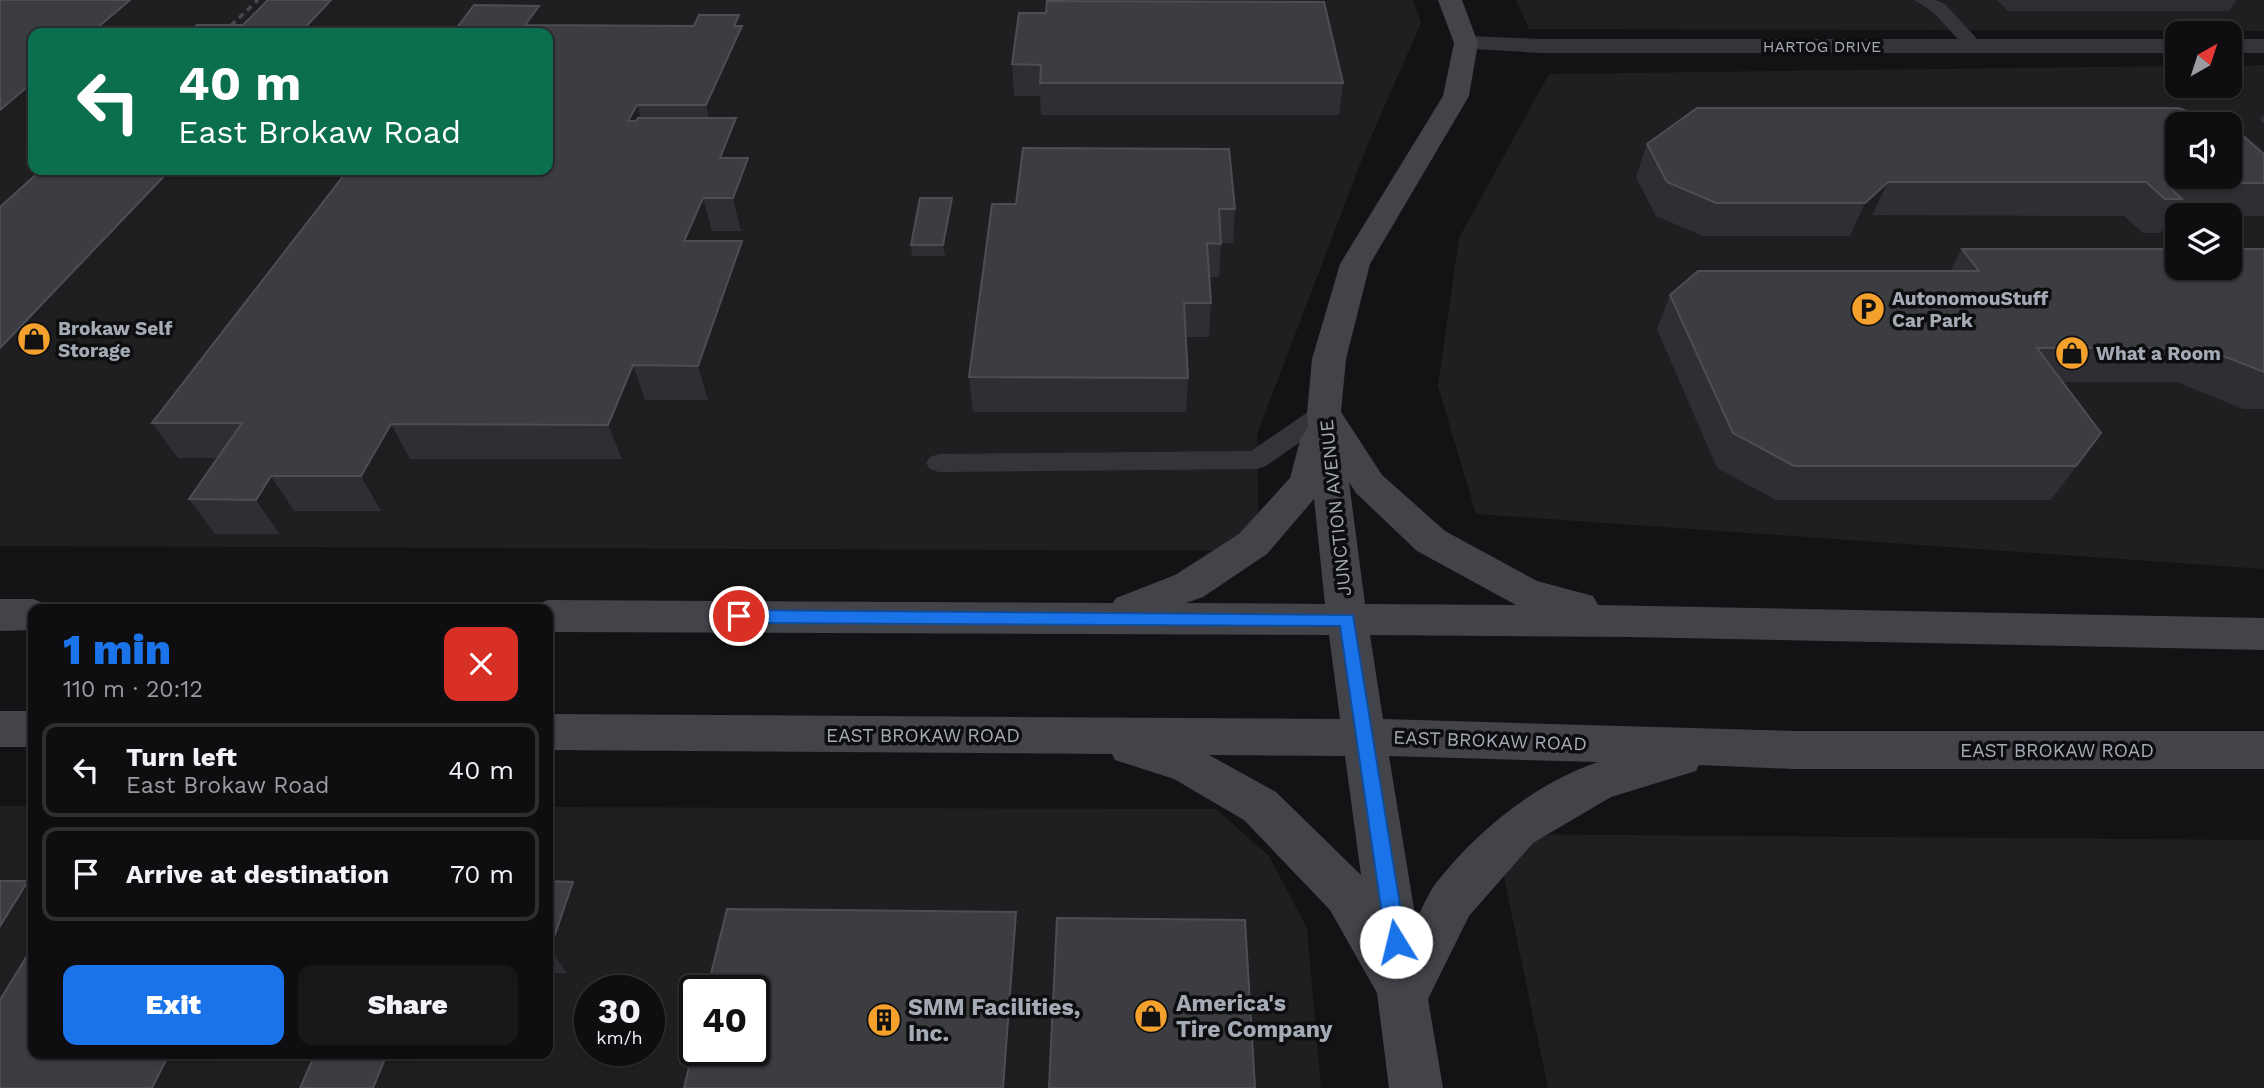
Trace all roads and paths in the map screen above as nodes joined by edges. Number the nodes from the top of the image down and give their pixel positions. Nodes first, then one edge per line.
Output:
1 (1450, 0) edge
2 (1923, 0) edge
3 (1466, 43) junction
4 (1974, 46) junction
5 (2165, 46) edge
6 (2242, 46) edge
7 (2264, 46) edge
8 (1324, 413) junction
9 (939, 463) dead end
10 (0, 615) edge
11 (28, 615) edge
12 (553, 616) edge
13 (1109, 617) junction
14 (1347, 620) junction
15 (1628, 621) junction
16 (2264, 634) edge
17 (0, 729) edge
18 (28, 729) edge
19 (553, 732) edge
20 (1098, 736) junction
21 (1365, 737) junction
22 (1793, 750) junction
23 (2264, 750) edge
24 (1404, 995) junction
25 (1416, 1088) edge

1 - 3 main road
2 - 4 lane
3 - 4 street, HARTOG DRIVE
3 - 8 main road, JUNCTION AVENUE
4 - 5 street, HARTOG DRIVE
6 - 7 street
8 - 9 lane
8 - 13 main road
8 - 14 main road, JUNCTION AVENUE
8 - 15 main road
10 - 11 main road
12 - 13 main road
13 - 14 main road
14 - 15 main road
14 - 21 main road, JUNCTION AVENUE
15 - 16 main road
17 - 18 main road
19 - 20 main road, EAST BROKAW ROAD
20 - 21 main road, EAST BROKAW ROAD
20 - 24 main road
21 - 22 main road, EAST BROKAW ROAD
21 - 24 main road, JUNCTION AVENUE
22 - 23 main road, EAST BROKAW ROAD
22 - 24 main road
24 - 25 main road, JUNCTION AVENUE

